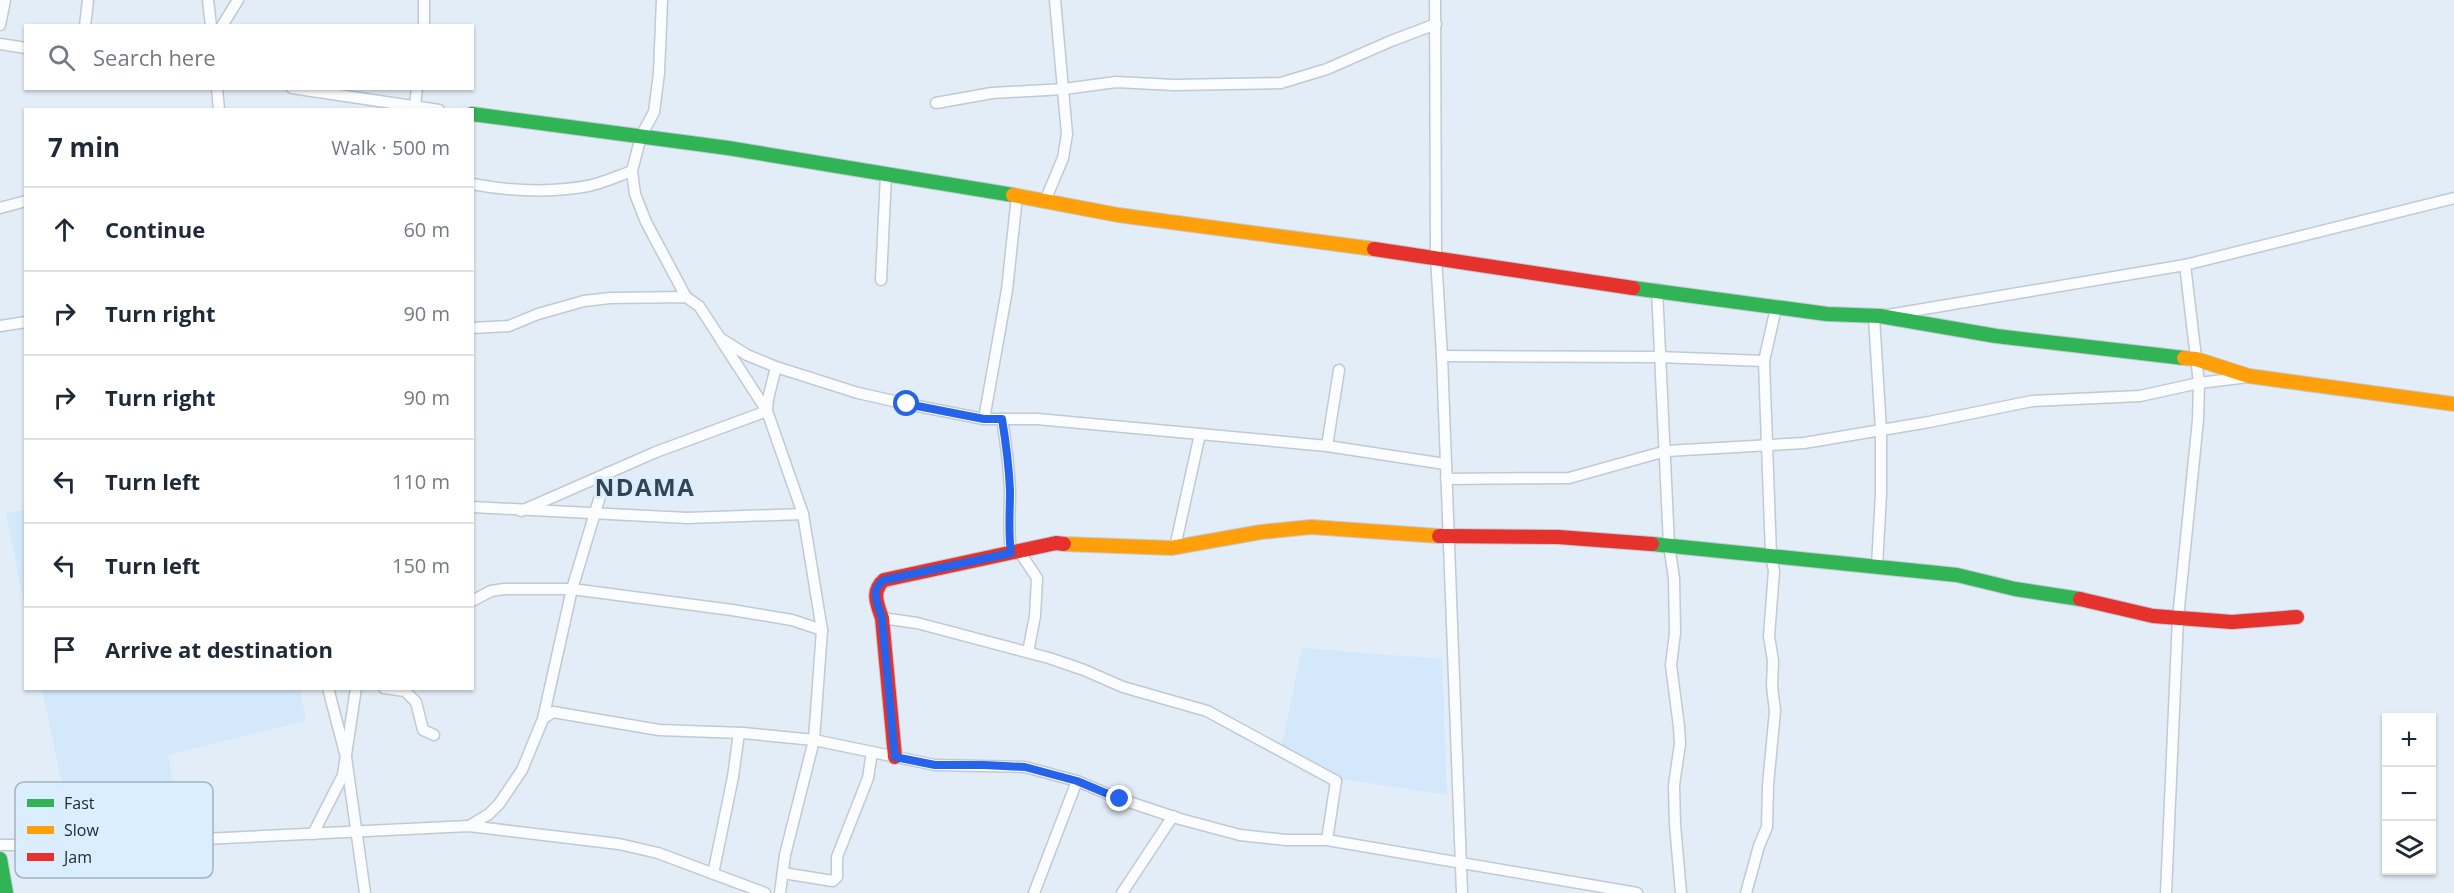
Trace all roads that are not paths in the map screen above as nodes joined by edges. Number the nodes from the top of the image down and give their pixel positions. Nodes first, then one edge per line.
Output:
1 (5, 0) edge
2 (88, 0) edge
3 (208, 0) edge
4 (238, 0) edge
5 (424, 0) edge
6 (662, 0) edge
7 (1055, 0) edge
8 (1435, 0) edge
9 (85, 24) edge
10 (211, 24) edge
11 (223, 24) edge
12 (424, 24) edge
13 (1436, 24) junction
14 (0, 25) edge
15 (0, 44) edge
16 (24, 48) edge
17 (1064, 89) junction
18 (217, 90) edge
19 (306, 90) edge
20 (417, 90) edge
21 (936, 103) dead end
22 (415, 105) junction
23 (219, 108) edge
24 (429, 108) edge
25 (474, 114) edge
26 (641, 136) junction
27 (632, 171) junction
28 (886, 175) junction
29 (474, 184) edge
30 (1017, 196) junction
31 (2454, 198) edge
32 (1045, 201) junction
33 (24, 202) edge
34 (0, 208) edge
35 (1436, 257) junction
36 (2185, 265) junction
37 (881, 280) dead end
38 (1656, 289) junction
39 (686, 297) junction
40 (1776, 308) junction
41 (1877, 316) junction
42 (24, 322) edge
43 (0, 326) edge
44 (474, 328) edge
45 (720, 338) junction
46 (1442, 356) junction
47 (1659, 357) junction
48 (2196, 360) junction
49 (1764, 361) junction
50 (776, 367) junction
51 (1339, 370) dead end
52 (2249, 376) junction
53 (2199, 383) junction
54 (2454, 404) edge
55 (767, 411) junction
56 (984, 419) junction
57 (1002, 419) junction
58 (1881, 430) junction
59 (1200, 434) junction
60 (1768, 445) junction
61 (1327, 446) junction
62 (1666, 451) junction
63 (1445, 464) junction
64 (607, 473) junction
65 (1446, 479) junction
66 (474, 507) edge
67 (521, 511) junction
68 (594, 514) junction
69 (803, 514) junction
70 (1447, 537) junction
71 (1669, 545) junction
72 (1175, 547) junction
73 (1015, 552) junction
74 (1771, 555) junction
75 (1877, 566) junction
76 (572, 589) junction
77 (474, 600) edge
78 (2297, 617) dead end
79 (882, 618) junction
80 (2178, 618) junction
81 (822, 630) junction
82 (1028, 652) junction
83 (329, 690) edge
84 (356, 690) edge
85 (398, 690) edge
86 (543, 718) junction
87 (739, 733) junction
88 (434, 735) dead end
89 (814, 740) junction
90 (872, 752) junction
91 (895, 757) junction
92 (346, 758) junction
93 (1077, 781) junction
94 (1173, 816) junction
95 (469, 826) junction
96 (358, 832) junction
97 (313, 834) junction
98 (213, 839) edge
99 (1327, 840) junction
100 (0, 845) edge
101 (15, 845) edge
102 (0, 859) edge
103 (1462, 864) junction
104 (783, 873) junction
105 (713, 874) junction
106 (6, 893) edge
107 (365, 893) edge
108 (765, 893) edge
109 (780, 893) edge
110 (1034, 893) edge
111 (1122, 893) edge
112 (1462, 893) edge
113 (1636, 893) edge
114 (1681, 893) edge
115 (1746, 893) edge
116 (2166, 893) edge

1 - 14 street
2 - 9 street
3 - 10 street
4 - 11 street
5 - 12 street
6 - 26 street
7 - 17 street
8 - 13 street
13 - 17 street
13 - 35 street
15 - 16 street
17 - 21 street
17 - 32 street
18 - 23 street
19 - 22 street
20 - 22 street
22 - 24 street
25 - 26 main road
26 - 27 street
26 - 28 main road
27 - 29 street
27 - 39 street
28 - 30 main road
28 - 37 street
30 - 32 main road
30 - 56 street
31 - 36 street
32 - 35 main road
33 - 34 street
35 - 38 main road
35 - 46 street
36 - 41 street
36 - 48 street
38 - 40 main road
38 - 47 street
39 - 44 street
39 - 45 street
40 - 41 main road
40 - 49 street
41 - 48 main road
41 - 58 street
42 - 43 street
45 - 50 street
45 - 55 street
46 - 47 street
46 - 63 street
47 - 49 street
47 - 62 street
48 - 52 main road
48 - 53 street
49 - 60 street
50 - 55 street
50 - 56 street
51 - 61 street
52 - 53 street
52 - 54 main road
53 - 58 street
53 - 80 street
55 - 64 street
55 - 69 street
56 - 57 street
57 - 59 street
57 - 73 street
58 - 60 street
58 - 75 street
59 - 61 street
59 - 72 street
60 - 62 street
60 - 74 street
61 - 63 street
62 - 65 street
62 - 71 street
63 - 65 street
64 - 67 street
64 - 68 street
65 - 70 street
66 - 67 street
67 - 68 street
68 - 69 street
68 - 76 street
69 - 81 street
70 - 71 main road
70 - 72 main road
70 - 103 street
71 - 74 main road
71 - 114 street
72 - 73 main road
73 - 79 main road
73 - 82 street
74 - 75 main road
74 - 115 street
75 - 80 main road
76 - 77 street
76 - 81 street
76 - 86 street
78 - 80 main road
79 - 82 street
79 - 91 main road
80 - 116 street
81 - 89 street
82 - 99 street
83 - 92 street
84 - 92 street
85 - 88 street
86 - 87 street
86 - 95 street
87 - 89 street
87 - 105 street
89 - 90 street
89 - 104 street
90 - 91 street
90 - 104 street
91 - 93 street
92 - 96 street
92 - 97 street
93 - 94 street
93 - 110 street
94 - 99 street
94 - 111 street
95 - 96 street
95 - 105 street
96 - 97 street
96 - 107 street
97 - 98 street
99 - 103 street
100 - 101 street
102 - 106 main road
103 - 112 street
103 - 113 street
104 - 109 street
105 - 108 street

